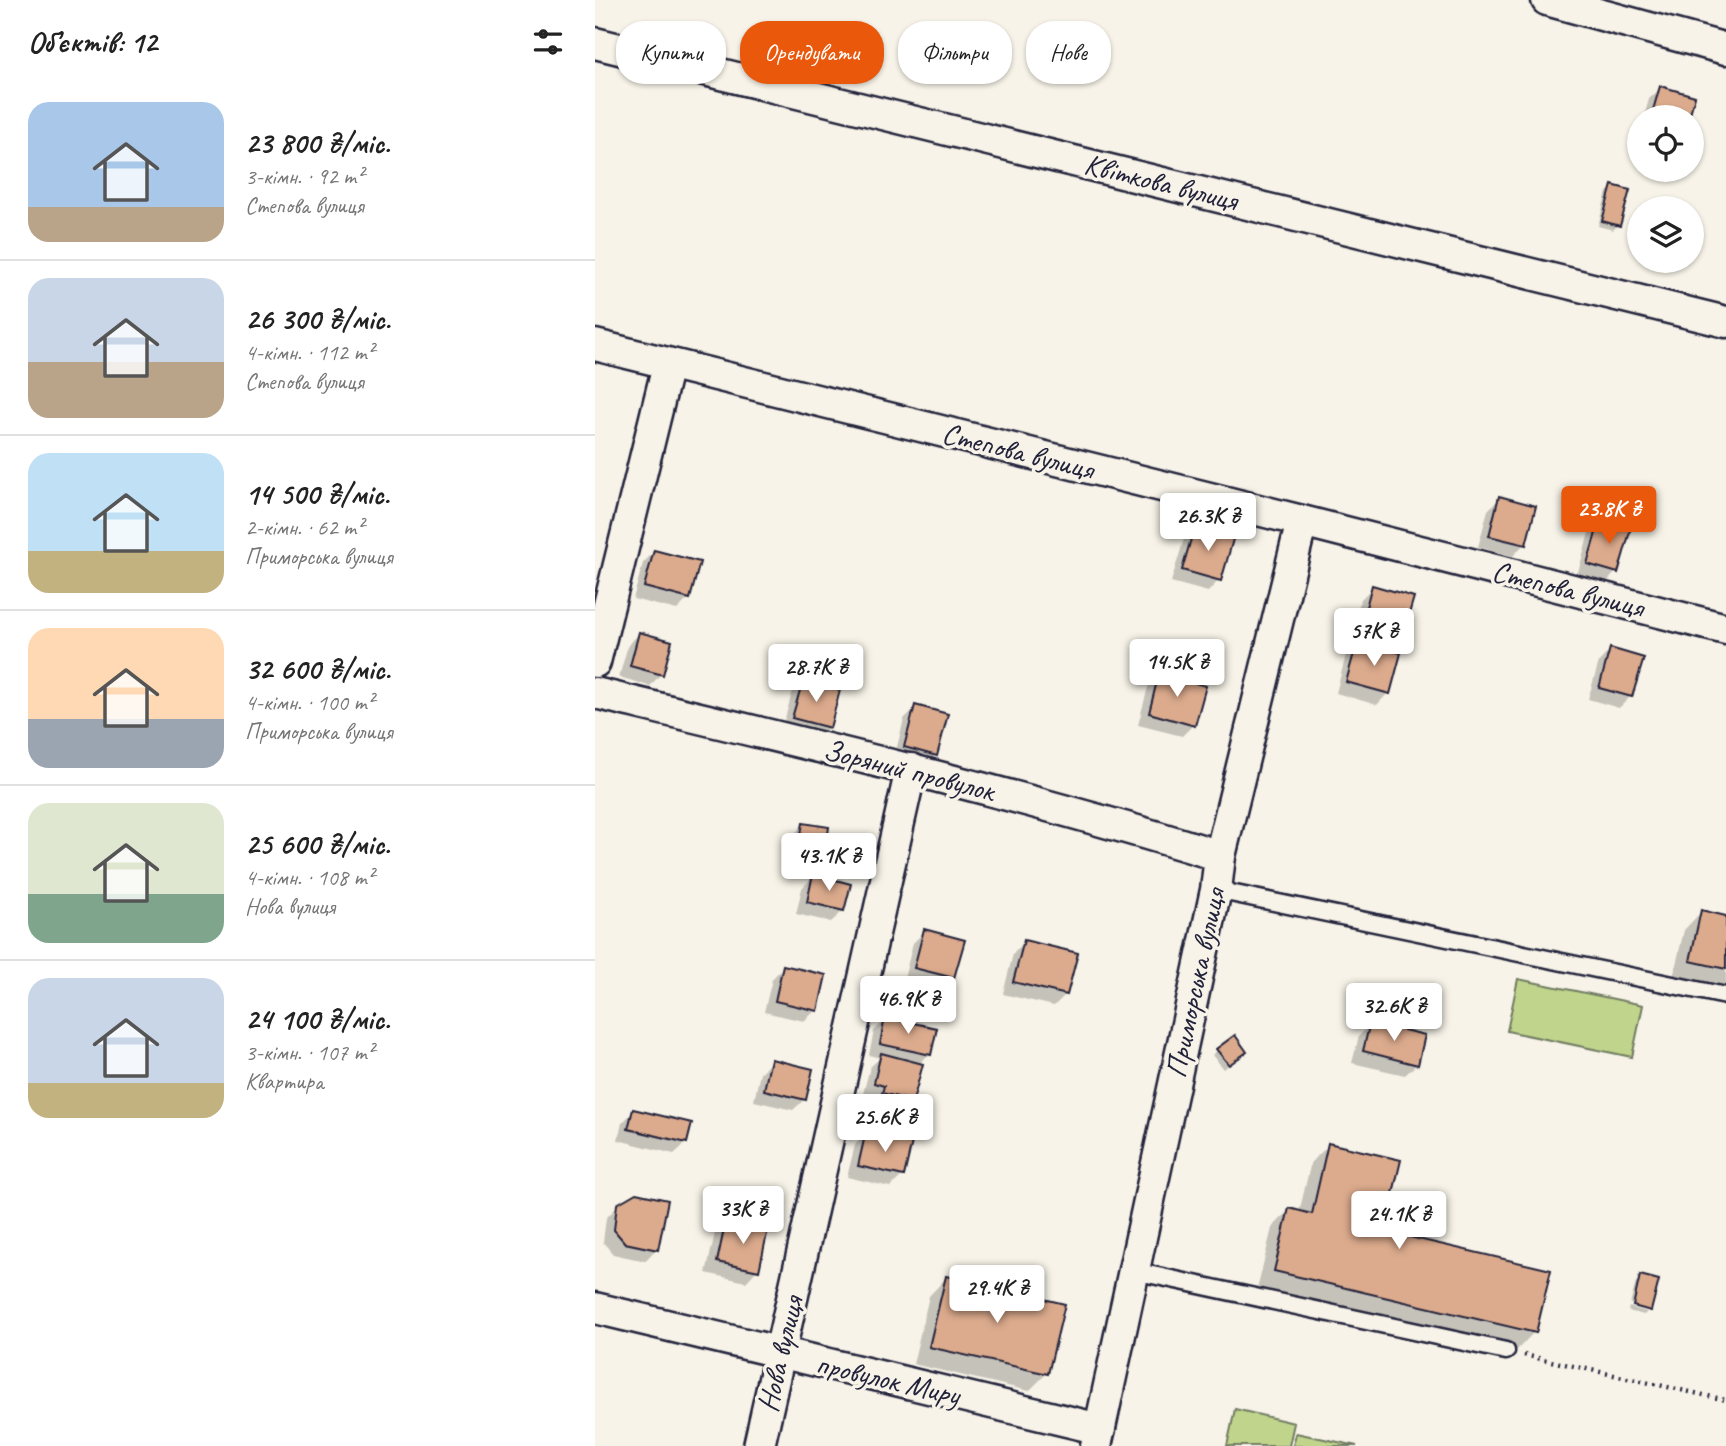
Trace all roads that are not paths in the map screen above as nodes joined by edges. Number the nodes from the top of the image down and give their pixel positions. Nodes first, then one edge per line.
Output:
1 (1547, 0) edge
2 (595, 43) edge
3 (1726, 49) edge
4 (1726, 321) edge
5 (595, 345) edge
6 (668, 365) junction
7 (1302, 521) junction
8 (1726, 629) edge
9 (595, 662) edge
10 (595, 692) edge
11 (911, 769) junction
12 (1220, 856) junction
13 (1216, 890) junction
14 (1726, 996) edge
15 (1134, 1271) junction
16 (595, 1308) edge
17 (1506, 1351) road end
18 (781, 1353) junction
19 (1098, 1437) edge
20 (759, 1446) edge

1 - 3 street
2 - 4 street, Квіткова вулиця
5 - 6 street, Степова вулиця
6 - 7 street, Степова вулиця
6 - 9 street
7 - 8 street, Степова вулиця
7 - 12 street, Приморська вулиця
10 - 11 street, Зоряний провулок
11 - 12 street, Зоряний провулок
11 - 18 street, Нова вулиця
12 - 13 street, Приморська вулиця
13 - 14 lane
13 - 15 street, Приморська вулиця
15 - 17 lane
15 - 19 street, Приморська вулиця
16 - 18 street, провулок Миру
18 - 19 street, провулок Миру
18 - 20 street, Нова вулиця

